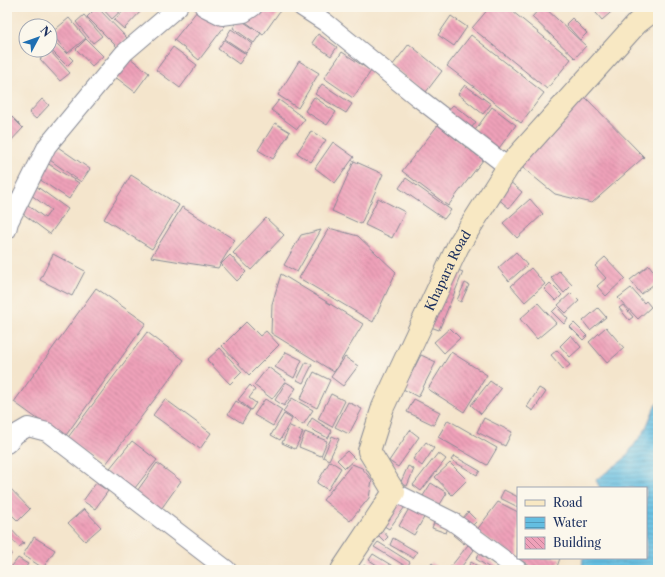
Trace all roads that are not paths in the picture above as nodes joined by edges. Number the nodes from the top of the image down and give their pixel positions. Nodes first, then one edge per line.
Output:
1 (178, 7) edge
2 (204, 7) edge
3 (253, 7) edge
4 (302, 7) edge
5 (658, 7) edge
6 (508, 167) junction
7 (7, 230) edge
8 (7, 444) edge
9 (394, 492) junction
10 (227, 570) edge
11 (342, 570) edge
12 (518, 570) edge

1 - 7 street
2 - 3 street
4 - 6 street
5 - 6 street, Khapara Road
6 - 9 street, Khapara Road
8 - 10 street
9 - 11 street
9 - 12 street

